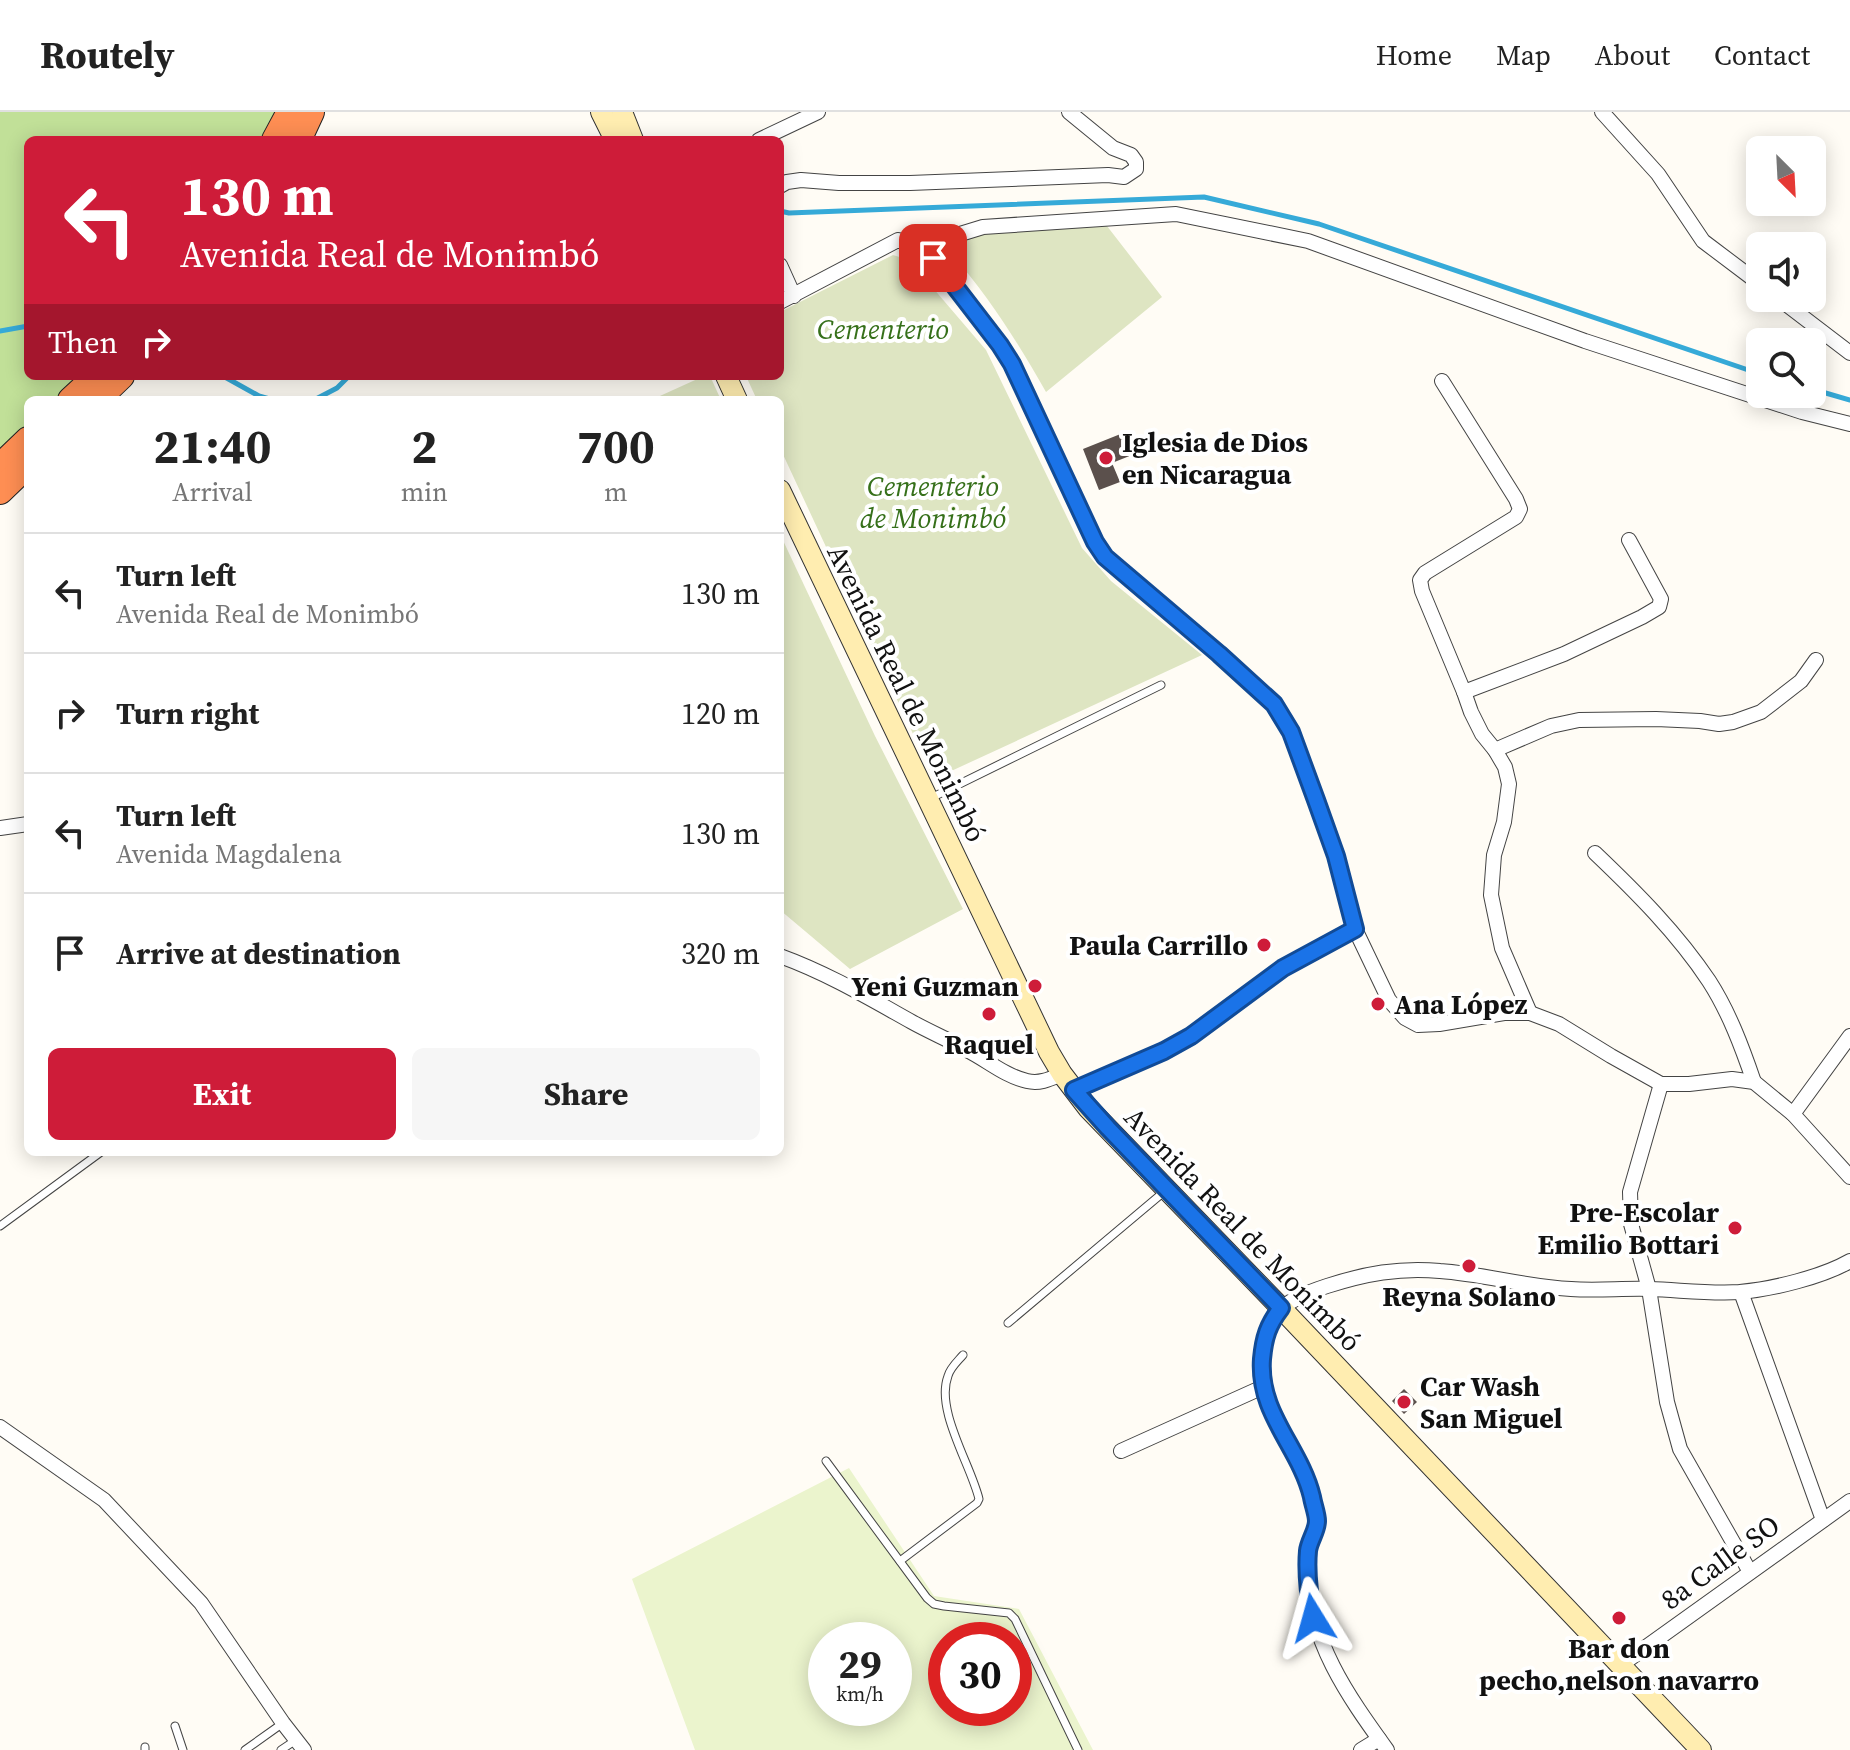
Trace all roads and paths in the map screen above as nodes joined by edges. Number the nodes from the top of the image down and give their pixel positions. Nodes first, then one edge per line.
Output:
1 (290, 112) edge
2 (311, 112) edge
3 (601, 112) edge
4 (622, 112) edge
5 (818, 112) edge
6 (1069, 112) edge
7 (1602, 112) edge
8 (277, 136) edge
9 (300, 136) edge
10 (613, 136) edge
11 (631, 136) edge
12 (767, 136) edge
13 (784, 184) edge
14 (921, 246) junction
15 (1746, 273) edge
16 (787, 299) edge
17 (1796, 312) edge
18 (1850, 353) edge
19 (93, 380) edge
20 (117, 380) edge
21 (1442, 381) dead end
22 (75, 396) edge
23 (100, 396) edge
24 (1850, 424) edge
25 (24, 444) edge
26 (0, 467) edge
27 (24, 468) edge
28 (0, 491) edge
29 (784, 498) edge
30 (1629, 540) dead end
31 (1816, 660) dead end
32 (1161, 685) dead end
33 (1464, 692) junction
34 (1495, 750) junction
35 (927, 800) junction
36 (24, 825) edge
37 (0, 828) edge
38 (1595, 853) dead end
39 (1355, 929) junction
40 (784, 958) edge
41 (1530, 1013) junction
42 (1850, 1036) edge
43 (1068, 1082) junction
44 (1754, 1082) junction
45 (1661, 1084) junction
46 (1793, 1114) junction
47 (96, 1156) edge
48 (1850, 1177) edge
49 (1167, 1189) junction
50 (0, 1226) edge
51 (1850, 1261) edge
52 (1649, 1289) junction
53 (1741, 1292) junction
54 (1281, 1308) junction
55 (1008, 1323) dead end
56 (963, 1355) dead end
57 (1263, 1387) junction
58 (0, 1427) edge
59 (1121, 1451) dead end
60 (826, 1461) dead end
61 (1850, 1501) edge
62 (1823, 1520) junction
63 (900, 1561) junction
64 (1750, 1572) junction
65 (1621, 1665) junction
66 (283, 1723) junction
67 (175, 1726) dead end
68 (1383, 1744) edge
69 (300, 1745) edge
70 (183, 1750) edge
71 (245, 1750) edge
72 (281, 1750) edge
73 (1078, 1750) edge
74 (1361, 1750) edge
75 (1701, 1750) edge

1 - 8 highway
2 - 9 highway
3 - 10 street
4 - 11 street
5 - 12 street
6 - 13 street
7 - 15 street
14 - 16 street
14 - 24 street
14 - 39 street
17 - 18 street
19 - 22 highway
20 - 23 highway
21 - 33 street
25 - 26 highway
27 - 28 highway
29 - 35 street, Avenida Real de Monimbó
30 - 33 street
31 - 34 street
32 - 35 lane
33 - 34 street
34 - 41 street
35 - 43 street, Avenida Real de Monimbó
36 - 37 street
38 - 44 street
39 - 41 street
39 - 43 street
40 - 43 street
41 - 45 street
42 - 46 street
43 - 49 street, Avenida Real de Monimbó
44 - 45 street
44 - 46 street
45 - 52 street
46 - 48 street
47 - 50 lane
49 - 54 street, Avenida Real de Monimbó
49 - 55 lane
51 - 53 street
52 - 53 street
52 - 54 street
52 - 64 street
53 - 62 street
54 - 57 street
54 - 65 street, Avenida Real de Monimbó
56 - 63 lane
57 - 59 street
57 - 68 street
58 - 66 street
60 - 63 lane
61 - 62 street, 8a Calle SO
62 - 64 street, 8a Calle SO
63 - 73 lane
64 - 65 street, 8a Calle SO
65 - 75 street, Avenida Real de Monimbó
66 - 69 street
66 - 71 lane
67 - 70 lane
68 - 74 street
69 - 72 lane

